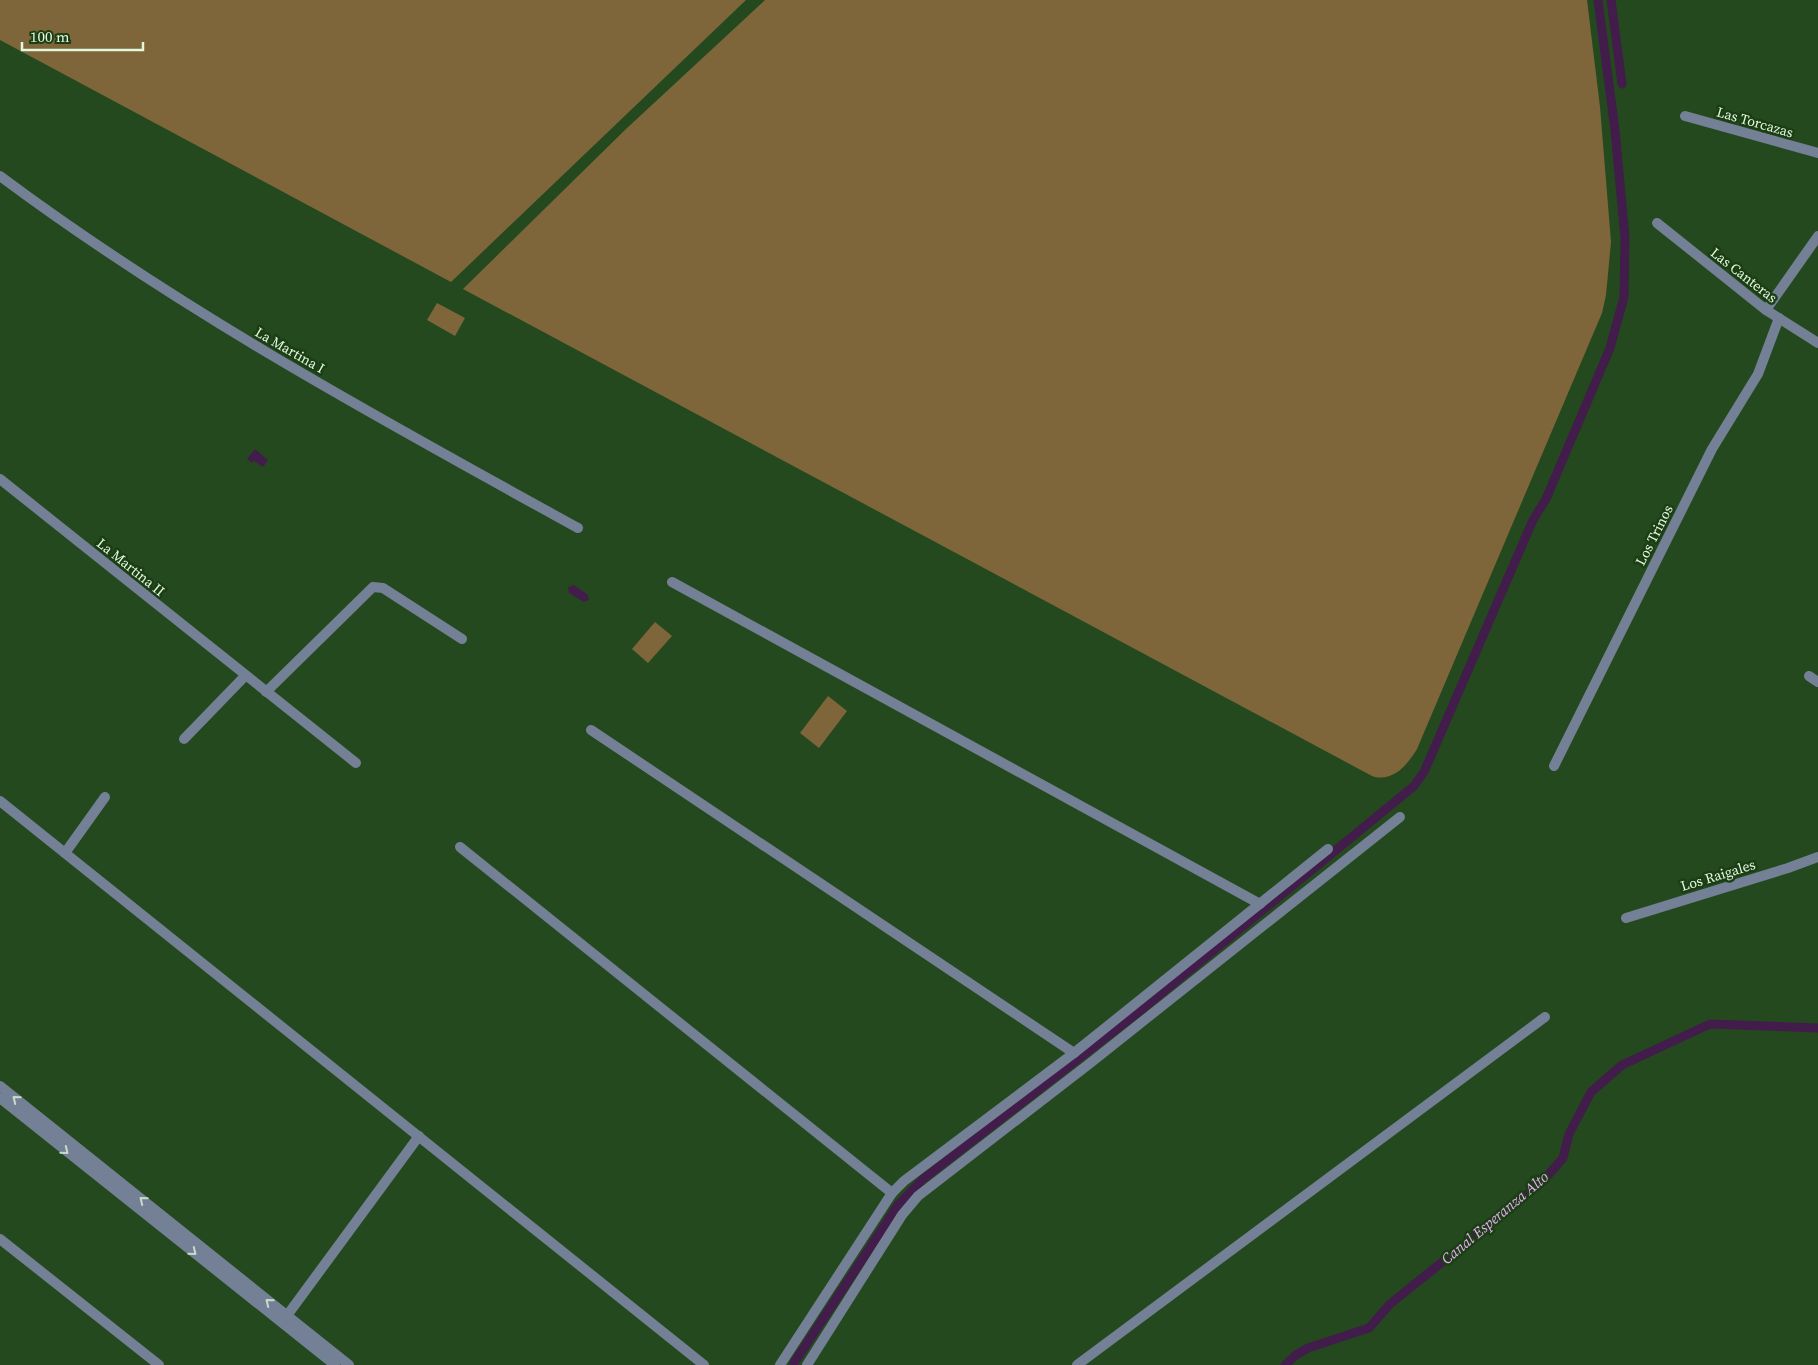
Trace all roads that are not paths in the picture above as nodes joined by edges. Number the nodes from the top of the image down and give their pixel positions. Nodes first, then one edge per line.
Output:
1 (1685, 116) dead end
2 (1818, 153) edge
3 (0, 176) edge
4 (1656, 223) dead end
5 (1818, 236) edge
6 (1766, 310) junction
7 (1778, 318) junction
8 (1818, 343) edge
9 (0, 479) edge
10 (578, 528) dead end
11 (672, 582) dead end
12 (462, 639) dead end
13 (245, 676) junction
14 (266, 692) junction
15 (592, 730) dead end
16 (184, 739) dead end
17 (356, 763) dead end
18 (1554, 766) dead end
19 (105, 797) dead end
20 (0, 801) edge
21 (1400, 817) dead end
22 (460, 847) dead end
23 (1328, 849) dead end
24 (65, 853) junction
25 (1818, 857) edge
26 (1260, 904) junction
27 (1626, 918) dead end
28 (1544, 1017) dead end
29 (1074, 1053) junction
30 (0, 1086) edge
31 (0, 1098) edge
32 (419, 1136) junction
33 (892, 1193) junction
34 (0, 1239) edge
35 (284, 1319) junction
36 (159, 1365) edge
37 (335, 1365) edge
38 (348, 1365) edge
39 (704, 1365) edge
40 (780, 1365) edge
41 (807, 1365) edge
42 (1077, 1365) edge

1 - 2 street, Las Torcazas
3 - 10 street, La Martina I
4 - 6 street, Las Canteras
5 - 6 street
6 - 7 street, Las Canteras
7 - 8 street, Las Canteras
7 - 18 street, Los Trinos
9 - 13 street, La Martina II
11 - 26 street
12 - 14 street
13 - 14 street, La Martina II
13 - 16 street
14 - 17 street, La Martina II
15 - 29 street
19 - 24 street
20 - 24 street
21 - 41 street
22 - 33 street
23 - 26 street
24 - 32 street
25 - 27 street, Los Raigales
26 - 29 street
28 - 42 street
29 - 33 street
35 -> 30 street
31 -> 35 street
32 - 35 street
32 - 39 street
33 - 40 street
34 - 36 street
35 - 37 street
35 - 38 street

